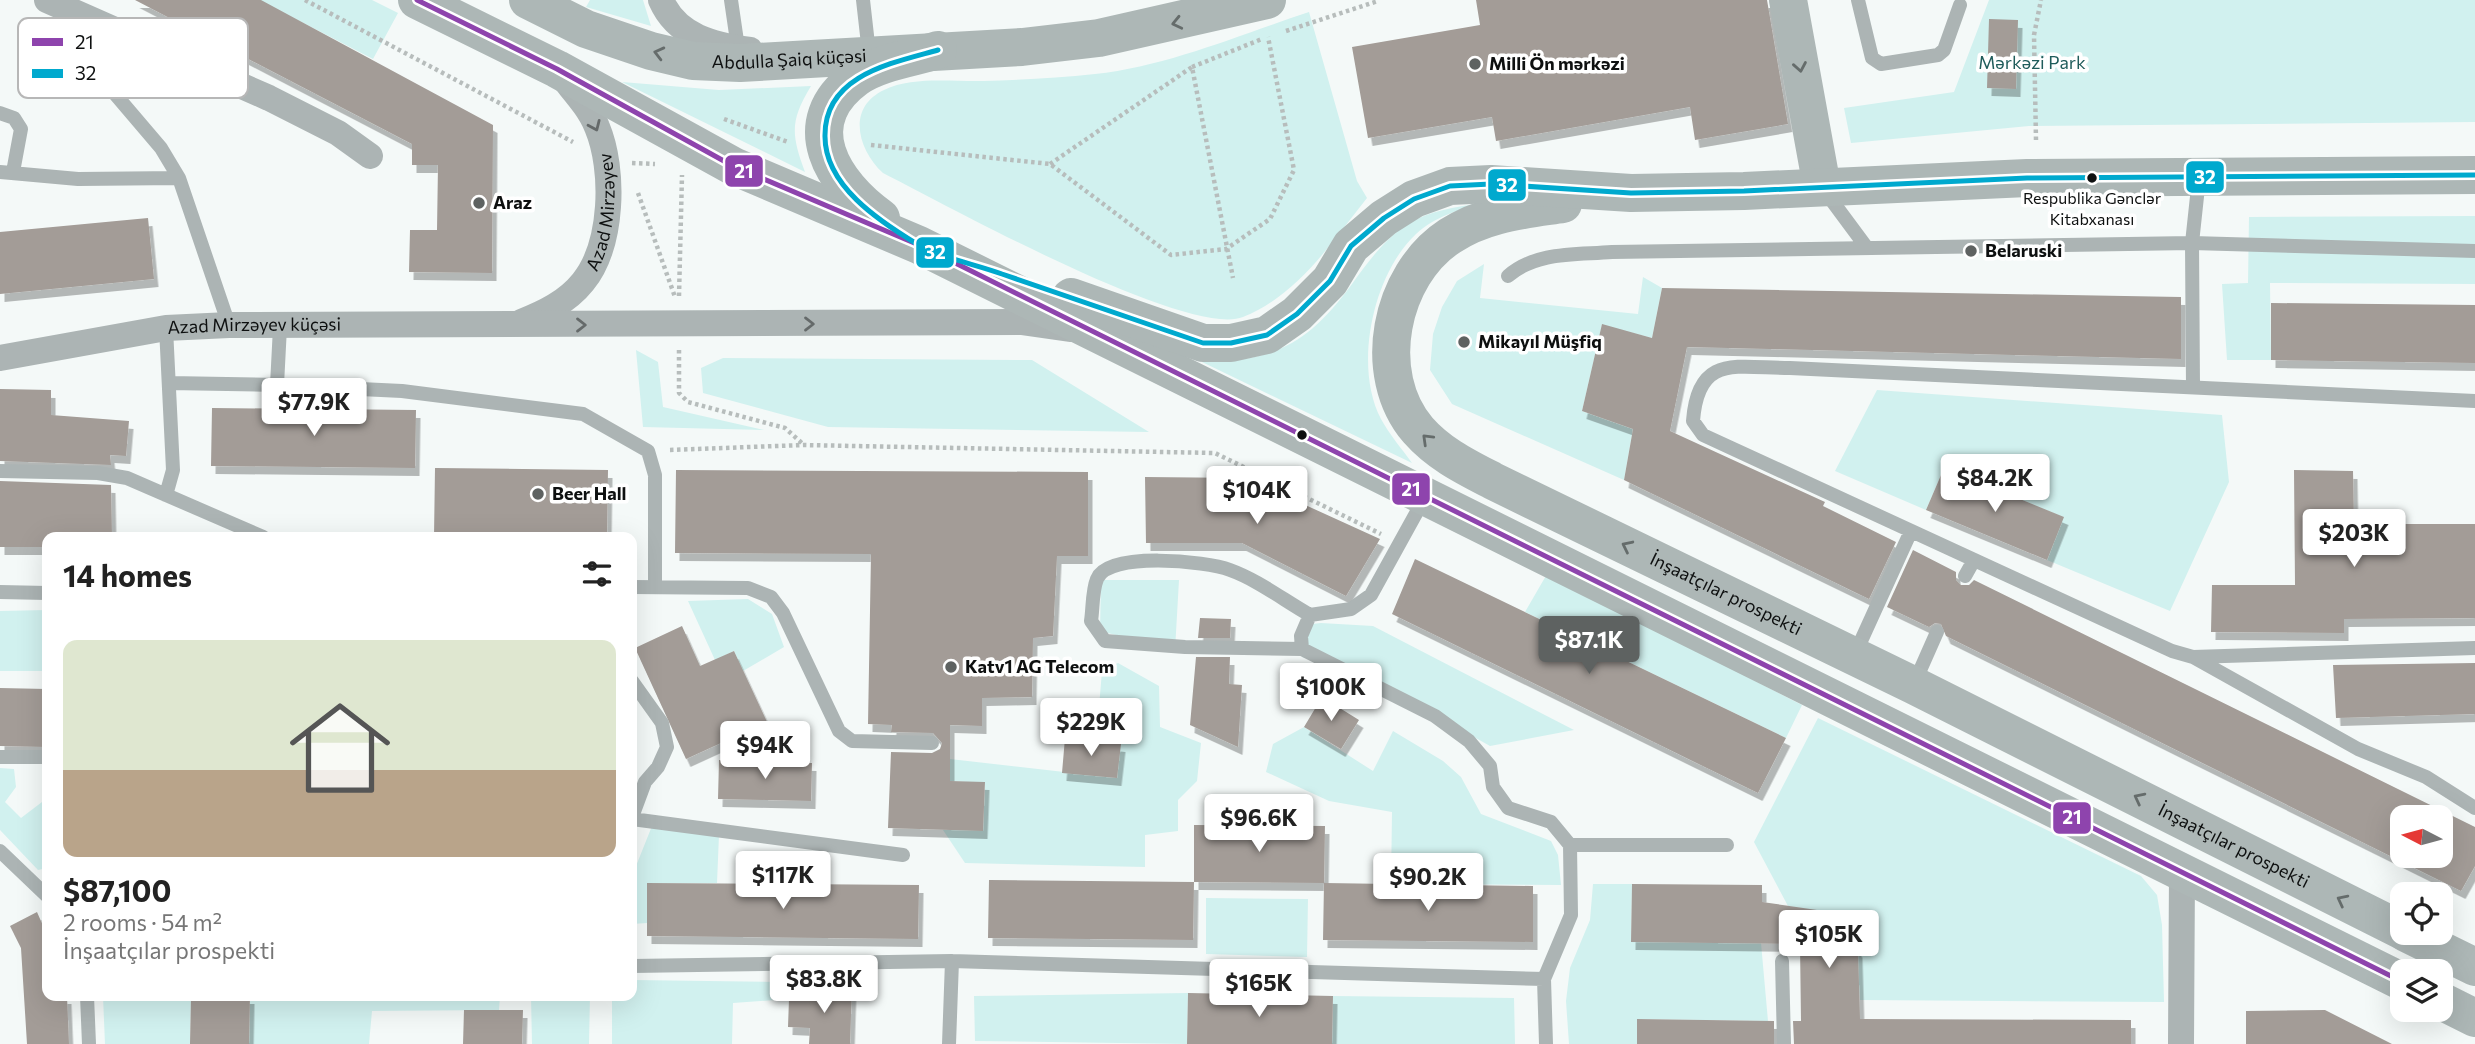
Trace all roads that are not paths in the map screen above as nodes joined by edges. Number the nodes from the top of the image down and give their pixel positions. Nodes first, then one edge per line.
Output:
1 (47, 0) edge
2 (417, 0) edge
3 (528, 0) edge
4 (661, 0) edge
5 (731, 0) edge
6 (863, 0) edge
7 (1788, 0) edge
8 (1858, 0) edge
9 (1960, 5) dead end
10 (1224, 6) edge
11 (85, 18) edge
12 (1267, 19) edge
13 (737, 48) junction
14 (938, 50) junction
15 (870, 54) junction
16 (800, 58) junction
17 (557, 69) junction
18 (248, 90) edge
19 (118, 98) edge
20 (0, 113) edge
21 (370, 156) dead end
22 (7, 172) edge
23 (2475, 175) edge
24 (2200, 176) junction
25 (179, 178) junction
26 (1822, 187) junction
27 (1631, 193) junction
28 (2192, 243) junction
29 (919, 245) junction
30 (1867, 248) junction
31 (2475, 251) edge
32 (1508, 276) dead end
33 (229, 325) junction
34 (513, 326) junction
35 (280, 327) junction
36 (166, 328) junction
37 (1105, 337) junction
38 (0, 358) edge
39 (169, 383) junction
40 (277, 385) junction
41 (2193, 386) junction
42 (2475, 401) edge
43 (0, 471) edge
44 (166, 495) junction
45 (1426, 496) junction
46 (1911, 531) junction
47 (251, 532) edge
48 (1974, 560) junction
49 (1965, 576) dead end
50 (655, 586) junction
51 (637, 587) edge
52 (0, 593) edge
53 (42, 593) edge
54 (1310, 615) junction
55 (1937, 632) dead end
56 (2475, 648) edge
57 (1302, 649) junction
58 (1854, 656) junction
59 (2193, 657) junction
60 (1913, 685) junction
61 (637, 688) edge
62 (932, 743) dead end
63 (0, 757) edge
64 (42, 757) edge
65 (637, 804) edge
66 (2475, 808) edge
67 (637, 819) edge
68 (1570, 845) junction
69 (1727, 845) dead end
70 (0, 851) edge
71 (903, 855) dead end
72 (2182, 872) junction
73 (42, 891) edge
74 (2390, 925) edge
75 (2434, 945) edge
76 (952, 961) junction
77 (1782, 961) dead end
78 (2473, 962) edge
79 (637, 967) edge
80 (2390, 976) edge
81 (1544, 979) junction
82 (87, 1001) edge
83 (2453, 1007) edge
84 (2475, 1018) edge
85 (89, 1044) edge
86 (949, 1044) edge
87 (1546, 1044) edge
88 (1784, 1044) edge
89 (2182, 1044) edge

1 - 11 street
2 - 17 main road
16 -> 3 main road, Abdulla Şaiq küçəsi
4 - 13 street
5 - 13 lane
6 - 15 lane
7 -> 26 main road
8 - 9 lane
10 - 12 main road, Abdulla Şaiq küçəsi
10 -> 14 main road, Abdulla Şaiq küçəsi
13 - 16 street
14 - 15 main road, Abdulla Şaiq küçəsi
14 - 29 main road
15 - 16 main road, Abdulla Şaiq küçəsi
17 - 29 main road
17 -> 34 street, Azad Mirzəyev
18 - 21 street
19 - 25 lane
20 - 22 lane
22 - 25 lane
23 - 24 main road
24 - 26 main road
24 - 28 lane
25 - 33 lane
26 - 27 main road
26 - 30 lane
27 - 29 main road
58 -> 27 main road, İnşaatçılar prospekti
28 - 30 lane
28 - 31 lane
28 - 41 lane
29 - 37 main road
30 - 32 lane
33 - 35 street, Azad Mirzəyev küçəsi
33 - 36 street, Azad Mirzəyev küçəsi
34 - 35 street, Azad Mirzəyev küçəsi
34 -> 37 street, Azad Mirzəyev küçəsi
35 - 40 lane
36 - 38 street, Azad Mirzəyev küçəsi
36 - 39 lane
37 - 45 main road
39 - 40 lane
39 - 44 lane
40 - 50 lane
41 - 42 lane
41 - 46 lane
43 - 44 lane
44 - 47 lane
45 - 54 lane
45 - 72 main road
46 - 48 lane
46 - 58 lane
48 - 49 lane
48 - 59 lane
50 - 51 lane
50 - 62 lane
52 - 53 lane
54 - 57 lane
54 - 57 lane
55 - 60 lane
56 - 59 lane
57 - 68 lane
58 - 60 main road, İnşaatçılar prospekti
59 - 66 lane
74 -> 60 main road, İnşaatçılar prospekti
61 - 65 lane
63 - 64 lane
67 - 71 lane
68 - 69 lane
68 - 81 lane
70 - 73 lane
72 - 80 main road
72 - 89 street
75 - 78 main road, İnşaatçılar prospekti
76 - 79 lane
76 - 81 lane
76 - 86 lane
77 - 88 lane
81 - 87 lane
82 - 85 lane
83 - 84 main road

